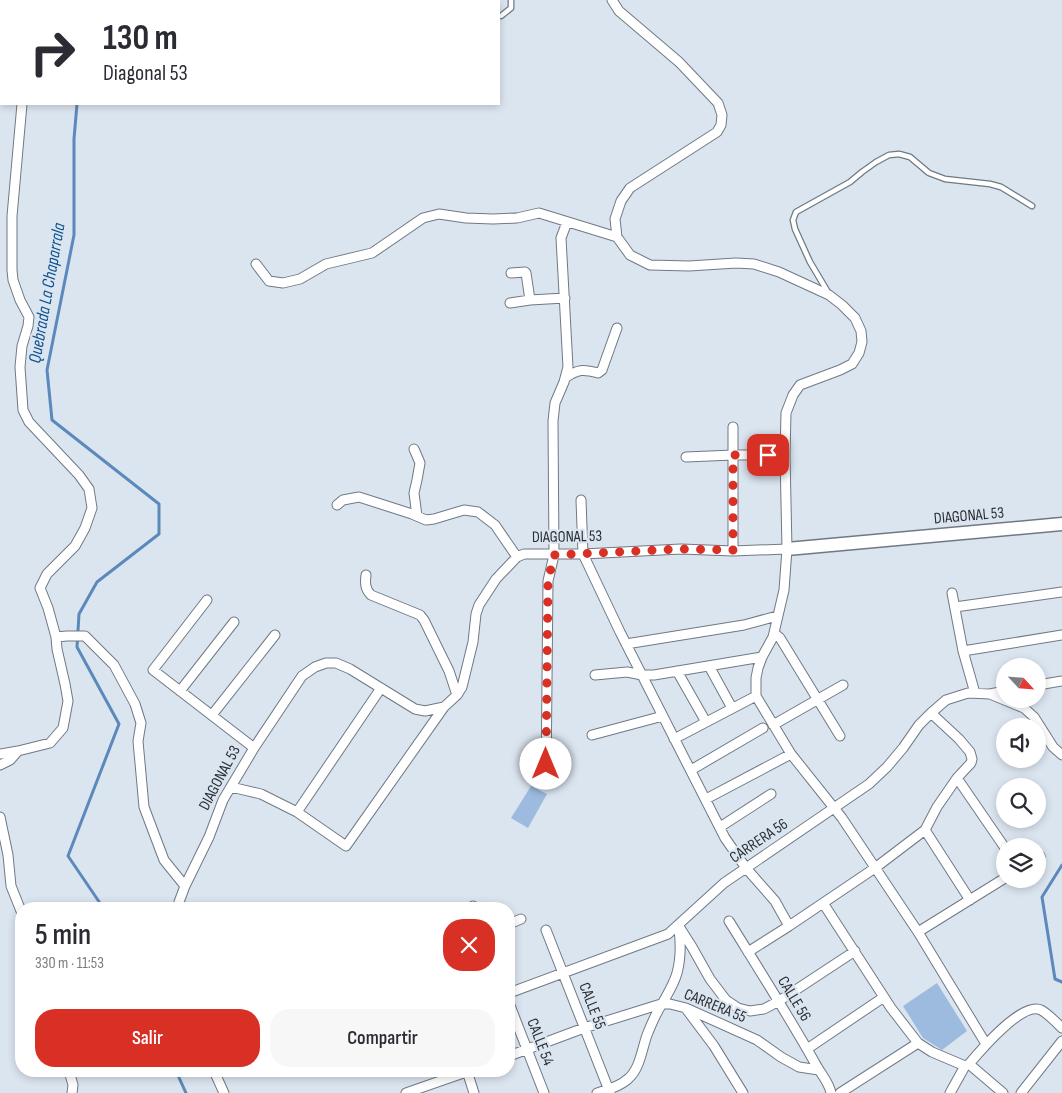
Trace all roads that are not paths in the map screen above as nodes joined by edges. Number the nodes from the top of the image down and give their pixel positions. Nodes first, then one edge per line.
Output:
1 (511, 0) edge
2 (612, 0) edge
3 (500, 16) edge
4 (22, 105) edge
5 (1032, 206) dead end
6 (567, 222) junction
7 (618, 237) junction
8 (256, 264) dead end
9 (511, 273) dead end
10 (829, 295) junction
11 (565, 298) junction
12 (530, 300) junction
13 (510, 303) dead end
14 (617, 328) dead end
15 (565, 378) junction
16 (733, 427) dead end
17 (414, 449) dead end
18 (733, 455) junction
19 (785, 455) junction
20 (686, 457) dead end
21 (581, 500) dead end
22 (337, 505) dead end
23 (417, 516) junction
24 (1062, 524) edge
25 (733, 550) junction
26 (787, 550) junction
27 (583, 554) junction
28 (554, 555) junction
29 (517, 556) junction
30 (366, 575) dead end
31 (1062, 592) edge
32 (952, 593) dead end
33 (206, 600) dead end
34 (955, 607) junction
35 (777, 616) junction
36 (234, 622) dead end
37 (774, 633) junction
38 (275, 635) dead end
39 (1062, 635) edge
40 (56, 637) junction
41 (626, 644) junction
42 (963, 651) junction
43 (762, 657) junction
44 (709, 666) junction
45 (678, 671) junction
46 (595, 675) dead end
47 (642, 675) junction
48 (1062, 681) edge
49 (1046, 684) edge
50 (843, 686) dead end
51 (380, 688) junction
52 (180, 691) junction
53 (975, 693) junction
54 (996, 693) edge
55 (990, 694) junction
56 (457, 695) junction
57 (756, 696) junction
58 (818, 700) junction
59 (444, 707) junction
60 (732, 708) junction
61 (931, 713) junction
62 (212, 715) junction
63 (663, 716) junction
64 (706, 722) junction
65 (773, 725) junction
66 (763, 728) dead end
67 (592, 735) dead end
68 (840, 736) dead end
69 (674, 739) junction
70 (254, 748) junction
71 (18, 752) junction
72 (0, 754) edge
73 (791, 754) junction
74 (1062, 756) edge
75 (0, 765) edge
76 (691, 770) junction
77 (957, 778) junction
78 (546, 782) dead end
79 (231, 787) junction
80 (771, 794) dead end
81 (706, 799) junction
82 (834, 808) junction
83 (297, 812) junction
84 (0, 817) edge
85 (720, 827) junction
86 (925, 830) junction
87 (998, 838) edge
88 (746, 868) junction
89 (875, 868) junction
90 (996, 884) edge
91 (184, 886) junction
92 (970, 900) junction
93 (17, 902) edge
94 (179, 902) edge
95 (823, 903) junction
96 (520, 919) dead end
97 (515, 921) edge
98 (729, 921) dead end
99 (678, 925) junction
100 (789, 926) junction
101 (546, 930) dead end
102 (918, 932) junction
103 (855, 951) junction
104 (748, 952) junction
105 (563, 973) junction
106 (515, 991) edge
107 (884, 998) junction
108 (779, 1001) junction
109 (662, 1004) junction
110 (686, 1008) junction
111 (515, 1018) edge
112 (584, 1028) junction
113 (1062, 1028) edge
114 (1062, 1041) edge
115 (918, 1043) junction
116 (986, 1044) junction
117 (527, 1049) junction
118 (807, 1049) junction
119 (515, 1054) edge
120 (967, 1065) junction
121 (819, 1070) junction
122 (71, 1077) edge
123 (217, 1077) edge
124 (453, 1077) edge
125 (469, 1077) edge
126 (609, 1091) edge
127 (72, 1093) edge
128 (224, 1093) edge
129 (408, 1093) edge
130 (474, 1093) edge
131 (544, 1093) edge
132 (597, 1093) edge
133 (743, 1093) edge
134 (831, 1093) edge
135 (840, 1093) edge
136 (950, 1093) edge
137 (1003, 1093) edge
138 (1021, 1093) edge

1 - 3 lane
2 - 7 street
4 - 40 street
5 - 10 lane
6 - 7 street
6 - 8 street
6 - 11 street
7 - 10 street
9 - 12 street
10 - 19 street
11 - 12 street
11 - 15 street
12 - 13 street
14 - 15 street
15 - 28 street
16 - 18 street
17 - 23 street
18 - 19 street
18 - 20 street
18 - 25 street
19 - 26 street
21 - 27 street
22 - 23 street
23 - 29 street
24 - 26 street, DIAGONAL 53
25 - 26 street, DIAGONAL 53
25 - 27 street, DIAGONAL 53
26 - 35 street
27 - 28 street, DIAGONAL 53
27 - 41 street
28 - 29 street, DIAGONAL 53
28 - 78 street
29 - 56 street, DIAGONAL 53
30 - 56 street
31 - 34 street
32 - 34 street
33 - 52 street
34 - 42 street
35 - 37 street
35 - 41 street
36 - 52 street
37 - 43 street
37 - 58 street
38 - 62 street
39 - 42 street
40 - 71 street
40 - 91 street
41 - 47 street
42 - 53 street
43 - 44 street
43 - 57 street
44 - 45 street
44 - 60 street
45 - 47 street
45 - 64 street
46 - 47 street
47 - 63 street
48 - 49 street
50 - 58 street
51 - 59 street, DIAGONAL 53
51 - 70 street, DIAGONAL 53
51 - 83 street
52 - 62 street
53 - 55 street, CARRERA 56
53 - 61 street, CARRERA 56
54 - 55 street, CARRERA 56
55 - 74 street
56 - 59 street, DIAGONAL 53
57 - 60 street
57 - 65 street
58 - 65 street
58 - 68 street
59 - 83 street
60 - 64 street
61 - 77 street
61 - 82 street, CARRERA 56
62 - 70 street
63 - 67 street
63 - 69 street
64 - 69 street
65 - 73 street
66 - 76 street
69 - 76 street
70 - 79 street, DIAGONAL 53
71 - 72 street
71 - 75 street
73 - 81 street
73 - 82 street
76 - 81 street
77 - 86 street
77 - 87 street
79 - 83 street
79 - 91 street, DIAGONAL 53
80 - 85 street
81 - 85 street
82 - 88 street, CARRERA 56
82 - 89 street
84 - 93 street
85 - 88 street
86 - 89 street
86 - 92 street
88 - 99 street, CARRERA 56
88 - 100 street
89 - 95 street
89 - 102 street
90 - 92 street
91 - 94 street, DIAGONAL 53
92 - 102 street
95 - 100 street
95 - 103 street
96 - 97 street
98 - 104 street, CALLE 56
99 - 105 street, CARRERA 56
99 - 108 street
99 - 109 street
100 - 104 street
101 - 105 street, CALLE 55
102 - 116 street
103 - 107 street
103 - 108 street
104 - 108 street, CALLE 56
105 - 106 street, CARRERA 56
105 - 112 street, CALLE 55
107 - 115 street
107 - 118 street
108 - 118 street, CALLE 56
109 - 110 street, CARRERA 55
109 - 112 street, CARRERA 55
109 - 126 street
110 - 121 street, CARRERA 55
110 - 133 street
111 - 117 street, CALLE 54
112 - 117 street, CARRERA 55
112 - 126 street, CALLE 55
113 - 116 street
114 - 138 street
115 - 120 street
115 - 135 street
116 - 120 street
117 - 119 street, CARRERA 55
117 - 131 street, CALLE 54
118 - 121 street, CALLE 56
120 - 136 street
120 - 137 street
121 - 134 street, CALLE 56
122 - 127 street
123 - 128 street
124 - 129 street
125 - 130 street
126 - 132 street

